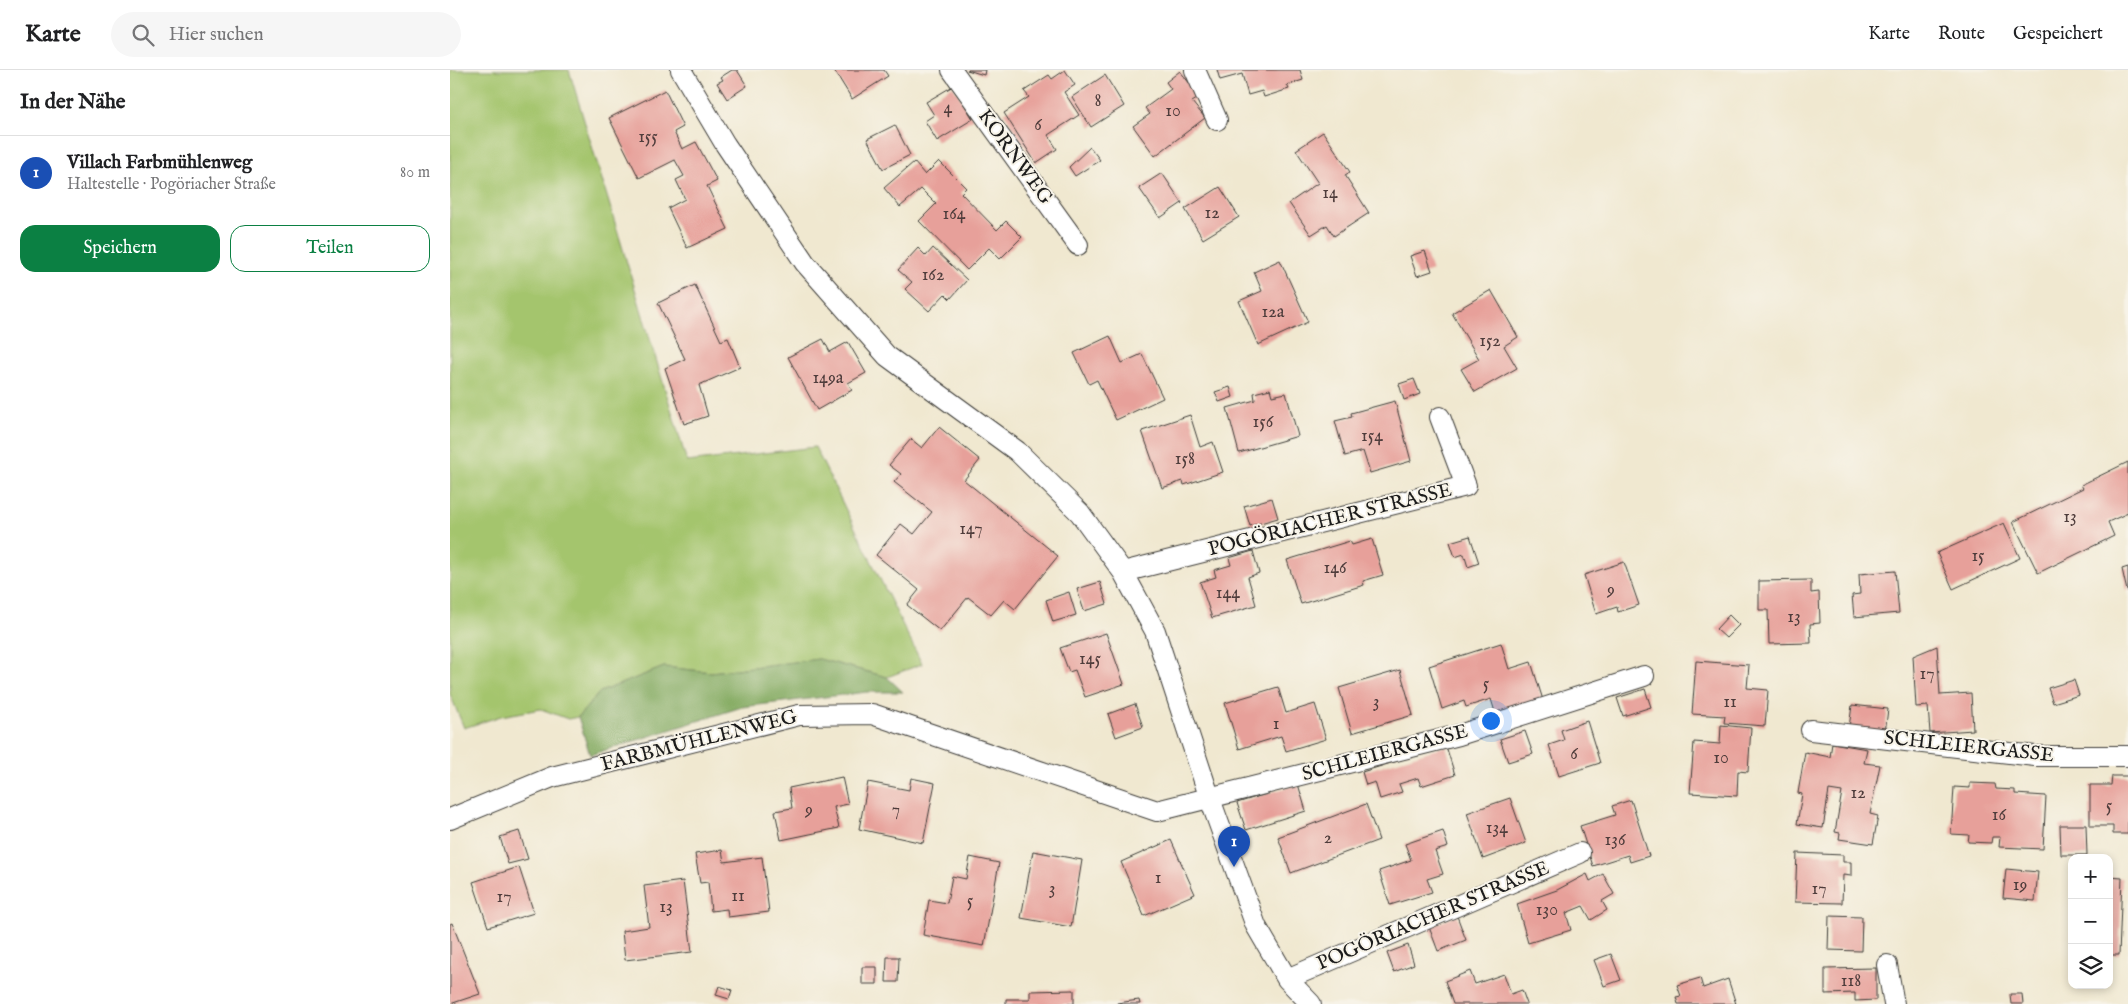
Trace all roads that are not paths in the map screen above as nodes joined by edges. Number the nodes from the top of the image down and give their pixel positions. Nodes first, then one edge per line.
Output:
1 (681, 70) edge
2 (952, 70) edge
3 (1195, 70) edge
4 (1217, 120) dead end
5 (1078, 245) dead end
6 (1440, 417) dead end
7 (1123, 572) junction
8 (1644, 676) dead end
9 (1811, 730) dead end
10 (2128, 756) edge
11 (1210, 799) junction
12 (450, 819) edge
13 (1580, 853) dead end
14 (1887, 965) dead end
15 (1287, 979) junction
16 (1311, 1004) edge
17 (1894, 1004) edge

1 - 7 street, POGÖRIACHER STRASSE
2 - 5 street, KORNWEG
3 - 4 street
6 - 7 street, POGÖRIACHER STRASSE
7 - 11 street, POGÖRIACHER STRASSE
8 - 11 street, SCHLEIERGASSE
9 - 10 street, SCHLEIERGASSE
11 - 12 street, FARBMÜHLENWEG
11 - 15 street, POGÖRIACHER STRASSE
13 - 15 street, POGÖRIACHER STRASSE
14 - 17 street
15 - 16 street, POGÖRIACHER STRASSE

